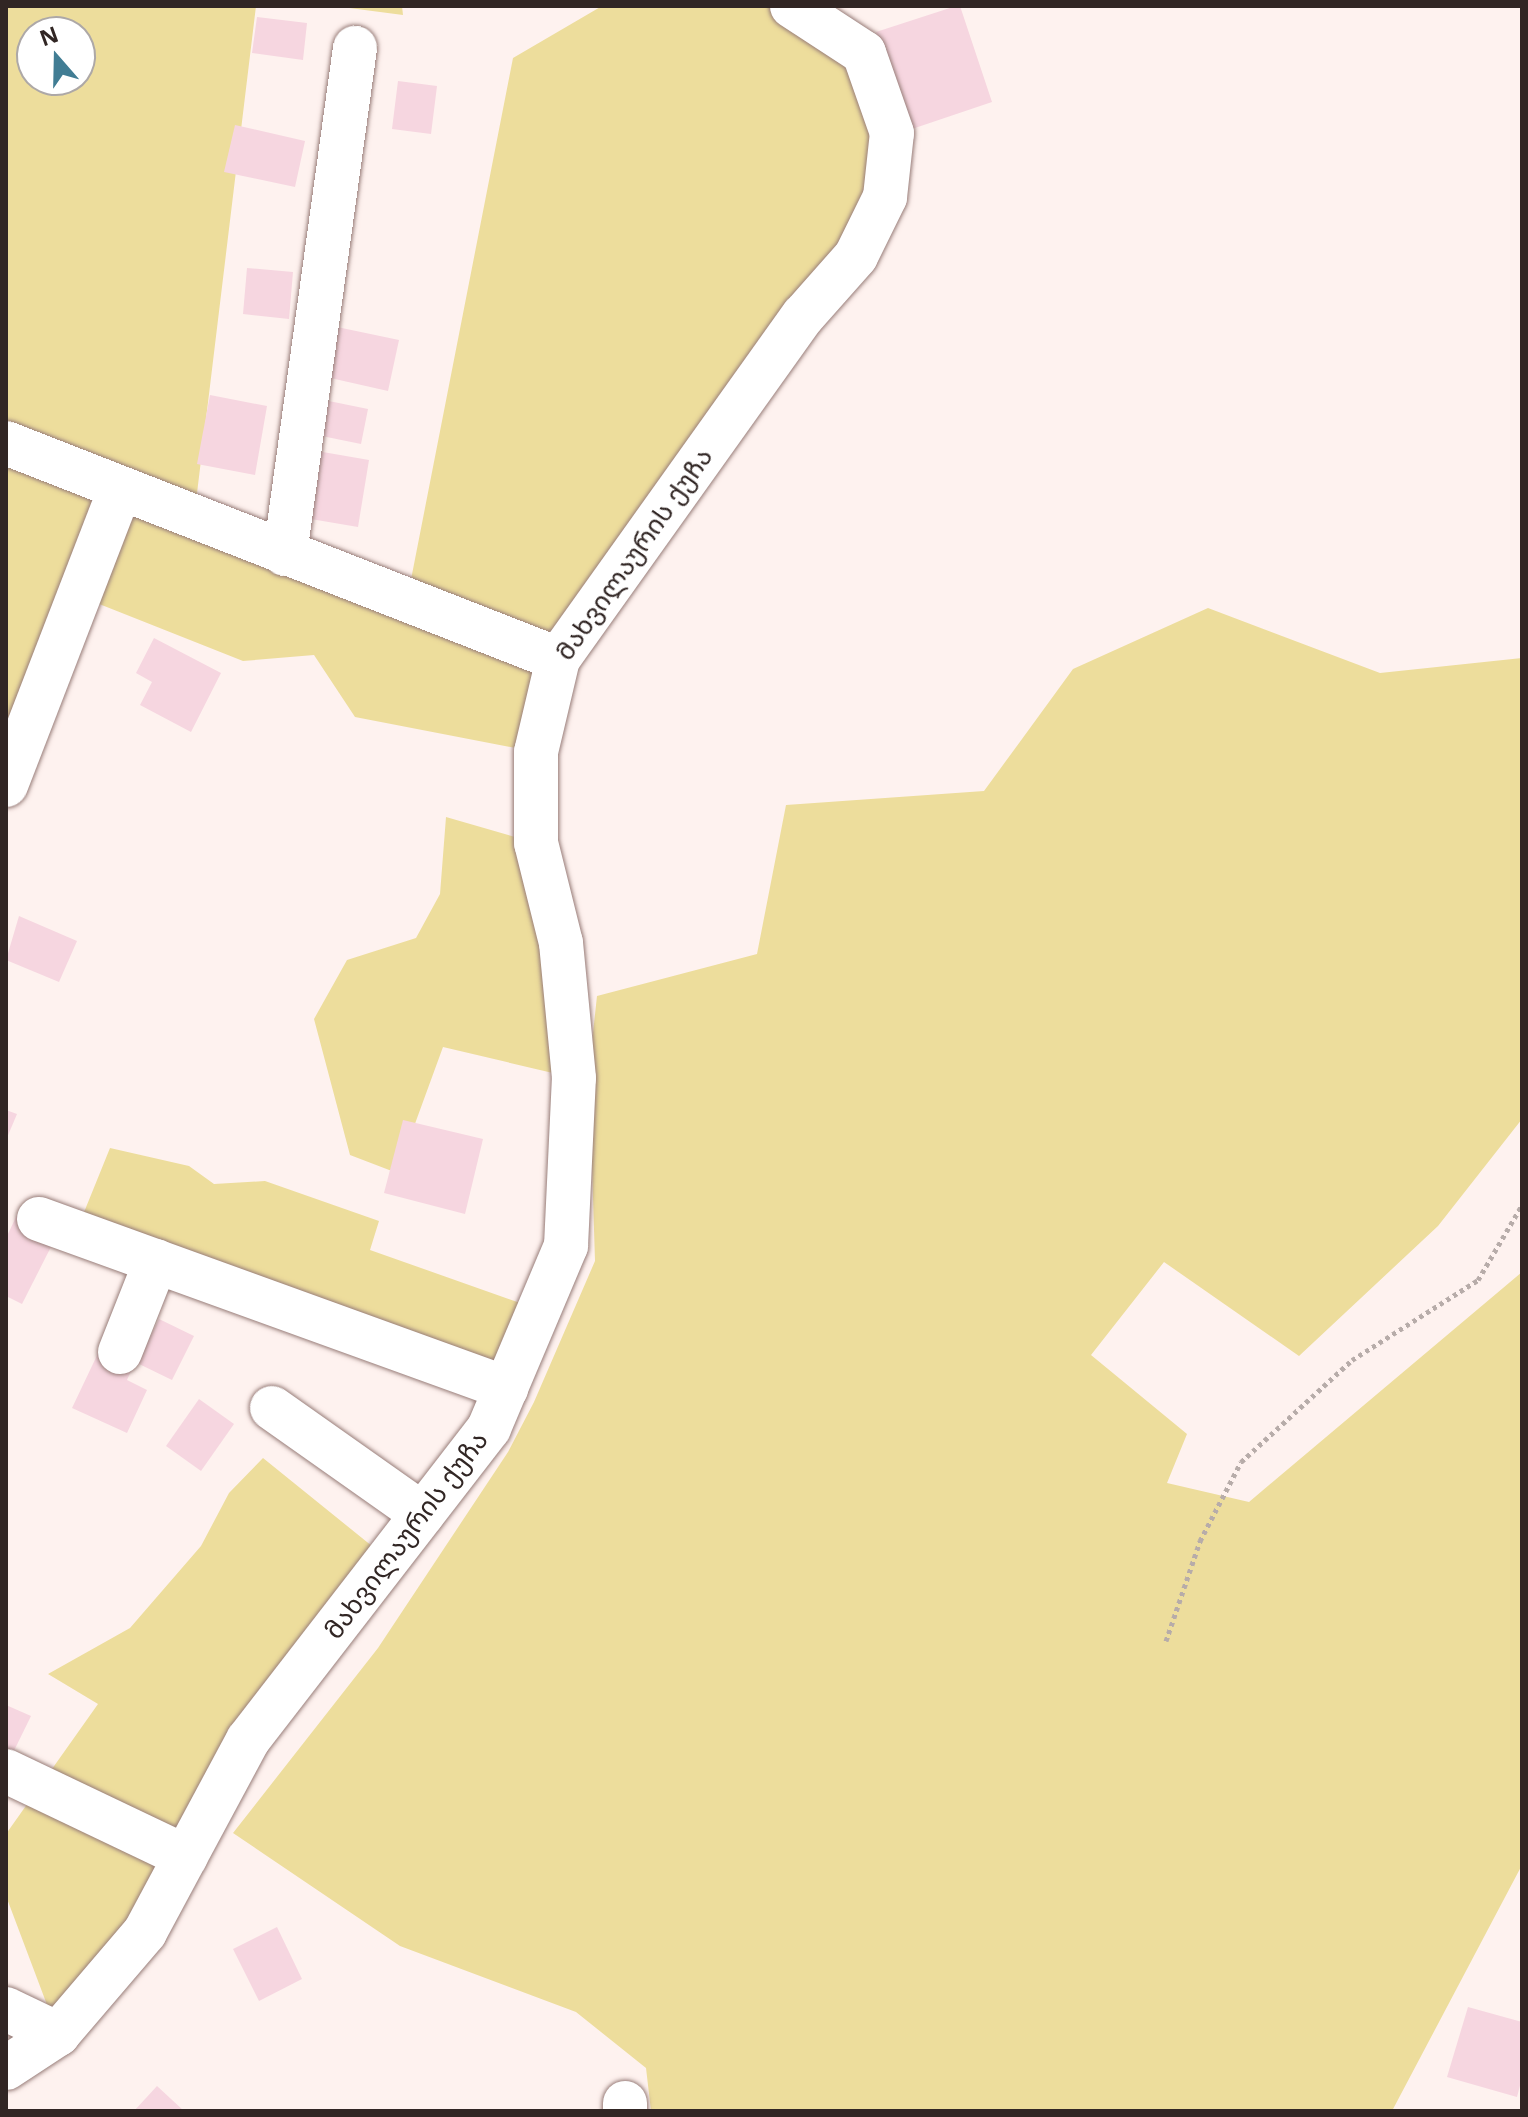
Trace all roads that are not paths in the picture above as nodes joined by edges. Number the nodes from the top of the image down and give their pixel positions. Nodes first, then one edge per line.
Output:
1 (792, 6) edge
2 (355, 48) dead end
3 (6, 443) edge
4 (120, 489) junction
5 (285, 554) junction
6 (558, 659) junction
7 (6, 785) edge
8 (39, 1219) dead end
9 (156, 1261) junction
10 (120, 1352) dead end
11 (506, 1388) junction
12 (272, 1408) dead end
13 (422, 1514) junction
14 (6, 1771) edge
15 (186, 1857) junction
16 (6, 2009) edge
17 (58, 2034) junction
18 (6, 2068) edge

1 - 6 street, მახვილაურის ქუჩა
2 - 5 street
3 - 4 street
4 - 5 street
4 - 7 street
5 - 6 street
6 - 11 street, მახვილაურის ქუჩა
8 - 9 street
9 - 10 street
9 - 11 street
11 - 13 street, მახვილაურის ქუჩა
12 - 13 street
13 - 15 street, მახვილაურის ქუჩა
14 - 15 street
15 - 17 street, მახვილაურის ქუჩა
16 - 17 street
17 - 18 street, მახვილაურის ქუჩა

